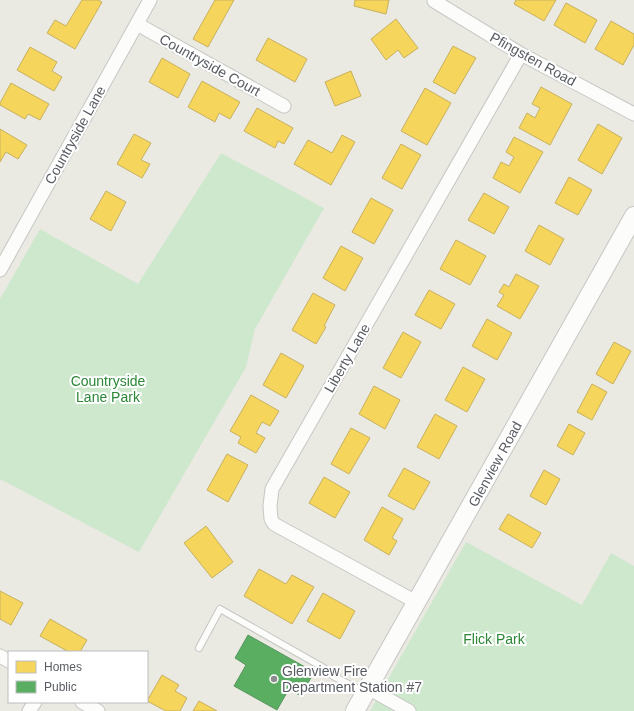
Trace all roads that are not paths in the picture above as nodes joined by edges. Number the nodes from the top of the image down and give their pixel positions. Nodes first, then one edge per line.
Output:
1 (150, 0) edge
2 (435, 1) edge
3 (137, 24) junction
4 (521, 54) junction
5 (284, 106) dead end
6 (634, 114) edge
7 (634, 216) edge
8 (0, 270) edge
9 (416, 602) junction
10 (198, 648) dead end
11 (367, 690) junction
12 (84, 703) edge
13 (98, 711) edge
14 (355, 711) edge
15 (408, 711) edge

1 - 3 street, Countryside Lane
2 - 4 street, Pfingsten Road
3 - 5 street, Countryside Court
3 - 8 street, Countryside Lane
4 - 6 street, Pfingsten Road
4 - 9 street, Liberty Lane
7 - 9 main road, Glenview Road
9 - 11 main road, Glenview Road
10 - 11 lane
11 - 14 main road, Glenview Road
11 - 15 street
12 - 13 street

